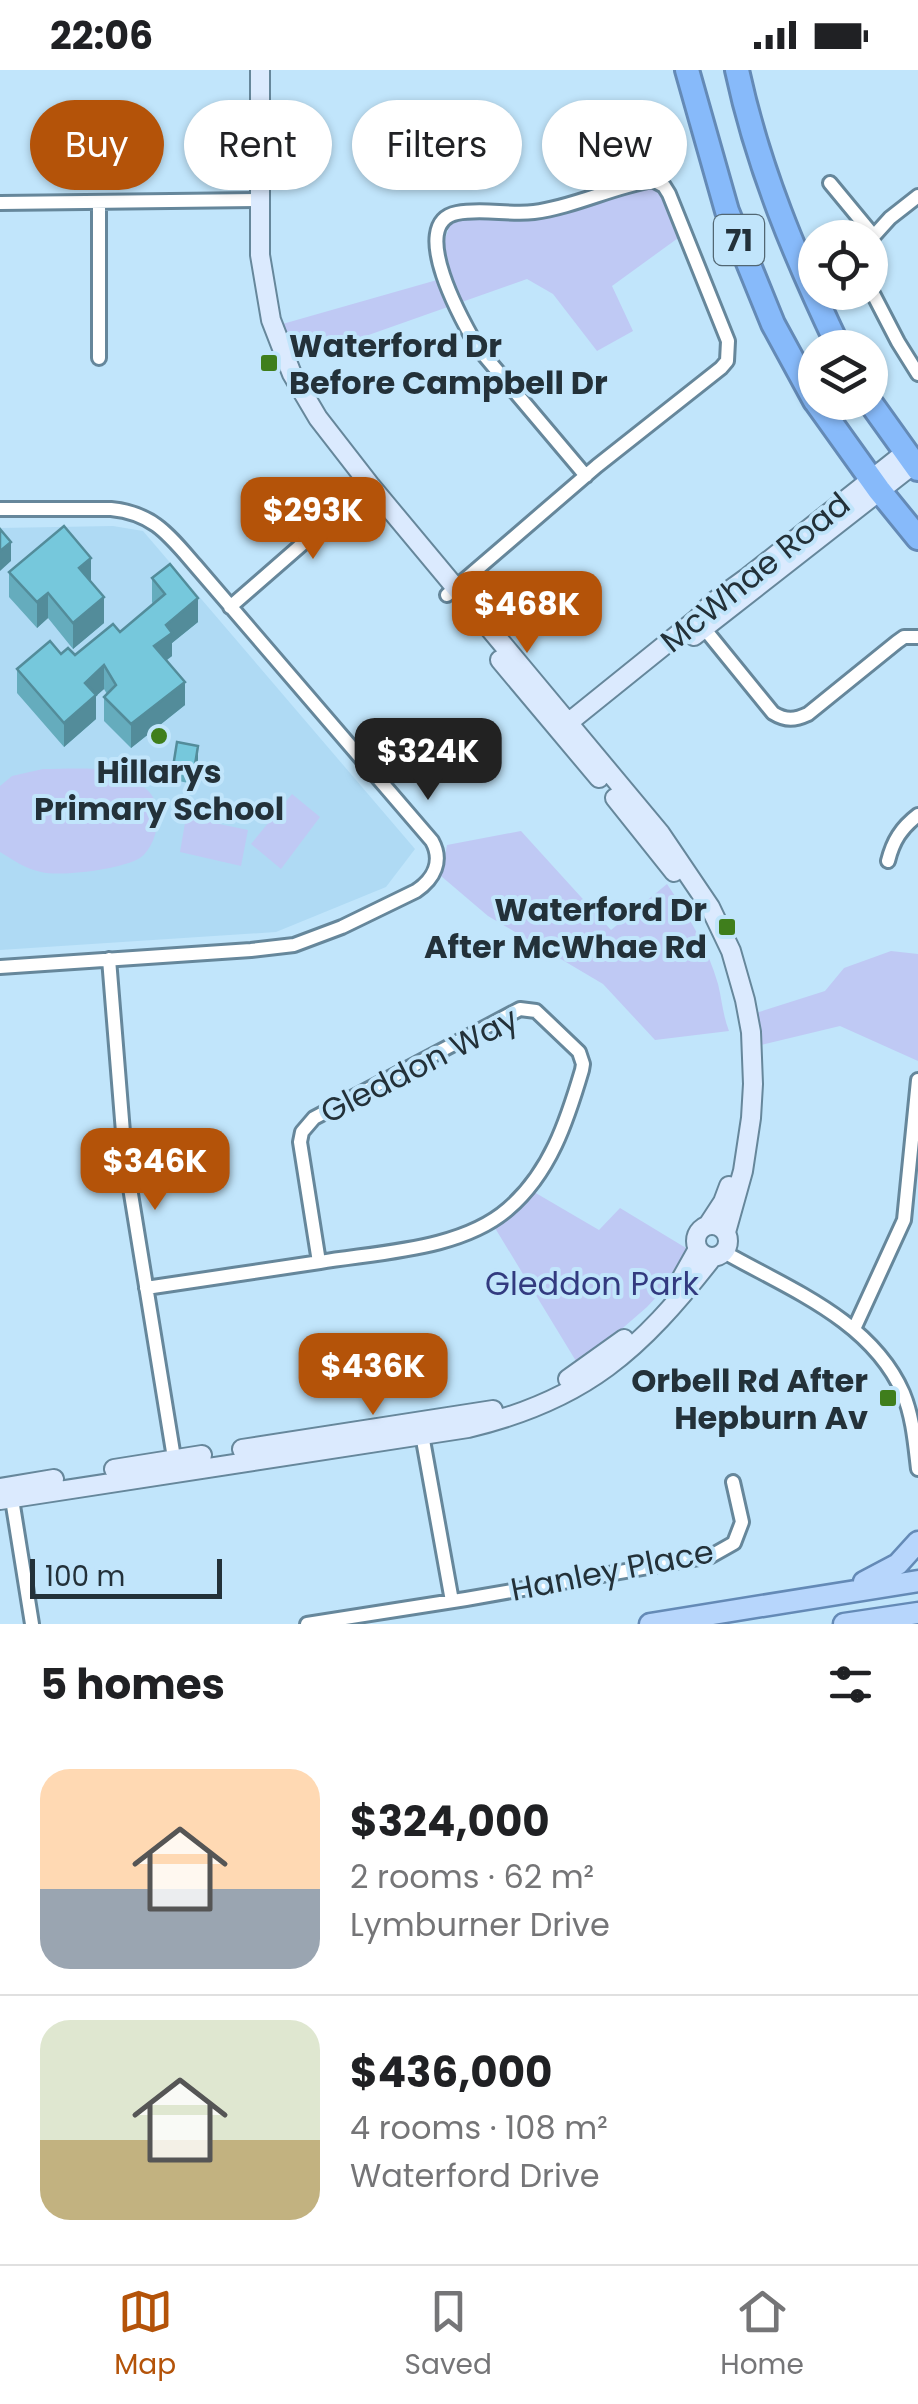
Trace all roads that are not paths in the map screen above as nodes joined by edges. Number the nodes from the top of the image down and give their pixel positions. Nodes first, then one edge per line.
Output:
1 (249, 70) edge
2 (260, 70) edge
3 (686, 70) edge
4 (738, 70) edge
5 (830, 182) dead end
6 (918, 196) edge
7 (255, 200) junction
8 (0, 203) edge
9 (99, 203) junction
10 (858, 220) edge
11 (888, 223) edge
12 (881, 310) edge
13 (831, 330) edge
14 (99, 358) dead end
15 (798, 370) edge
16 (918, 374) edge
17 (829, 420) edge
18 (883, 420) edge
19 (913, 462) edge
20 (586, 476) junction
21 (875, 484) junction
22 (365, 489) junction
23 (0, 509) edge
24 (918, 538) edge
25 (451, 592) junction
26 (230, 607) junction
27 (701, 624) junction
28 (918, 637) edge
29 (568, 731) junction
30 (918, 815) edge
31 (888, 861) dead end
32 (109, 960) junction
33 (0, 966) edge
34 (918, 1080) edge
35 (911, 1221) edge
36 (717, 1229) junction
37 (711, 1253) junction
38 (319, 1262) junction
39 (146, 1288) junction
40 (854, 1329) junction
41 (421, 1428) junction
42 (175, 1465) junction
43 (918, 1469) edge
44 (733, 1482) dead end
45 (5, 1493) edge
46 (918, 1542) edge
47 (918, 1581) edge
48 (815, 1598) junction
49 (452, 1601) junction
50 (918, 1613) edge
51 (32, 1624) edge
52 (307, 1624) edge
53 (650, 1624) edge
54 (844, 1624) edge

1 - 7 street
2 - 7 street
3 - 15 highway, 71
4 - 13 highway, 71
5 - 10 street
6 - 11 street
7 - 9 street
7 - 22 street
8 - 9 street
9 - 14 street
12 - 16 street
17 - 21 highway, 71
18 - 19 highway
19 - 21 street, McWhae Road
20 - 20 street
20 - 25 street
21 - 24 highway, 71
21 - 27 street, McWhae Road
22 - 25 street
22 - 26 street
23 - 26 street
25 - 29 street
26 - 32 street
27 - 28 street
27 - 29 street, McWhae Road
29 - 36 street
30 - 31 street
32 - 33 street
32 - 39 street
34 - 35 street
35 - 40 street
36 - 37 street
36 - 37 street
37 - 40 street
37 - 41 street
38 - 38 street, Gleddon Way
38 - 39 street, Gleddon Way
39 - 42 street
40 - 43 street
41 - 42 street
41 - 49 street
42 - 45 street
44 - 49 street, Hanley Place
45 - 51 street
46 - 48 main road
47 - 48 main road
48 - 53 main road
49 - 52 street, Hanley Place
50 - 54 main road

